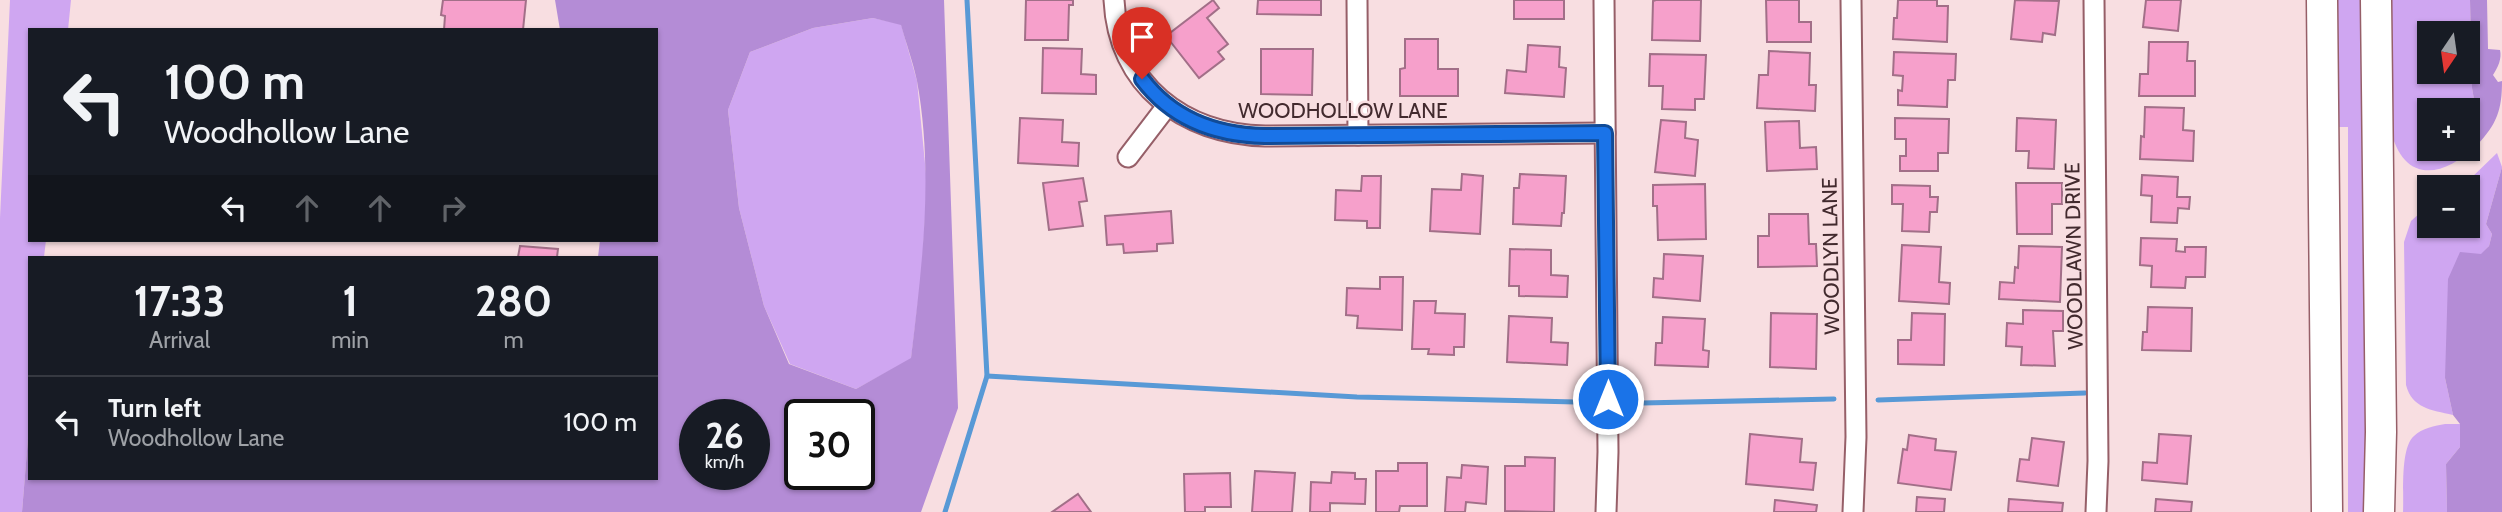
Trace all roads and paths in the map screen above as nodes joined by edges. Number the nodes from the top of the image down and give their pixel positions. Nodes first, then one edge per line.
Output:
1 (1114, 0) edge
2 (1357, 0) edge
3 (1604, 0) edge
4 (1851, 0) edge
5 (2094, 0) edge
6 (2322, 0) edge
7 (2376, 0) edge
8 (1167, 106) junction
9 (1605, 133) junction
10 (1359, 135) junction
11 (1128, 158) dead end
12 (1606, 512) edge
13 (1853, 512) edge
14 (2096, 512) edge
15 (2327, 512) edge
16 (2379, 512) edge

1 - 8 street, WOODHOLLOW LANE
2 - 10 street
3 - 9 street
4 - 13 street, WOODLYN LANE
5 - 14 street, WOODLAWN DRIVE
6 - 15 main road
7 - 16 main road
8 - 10 street, WOODHOLLOW LANE
8 - 11 street
9 - 10 street, WOODHOLLOW LANE
9 - 12 street

